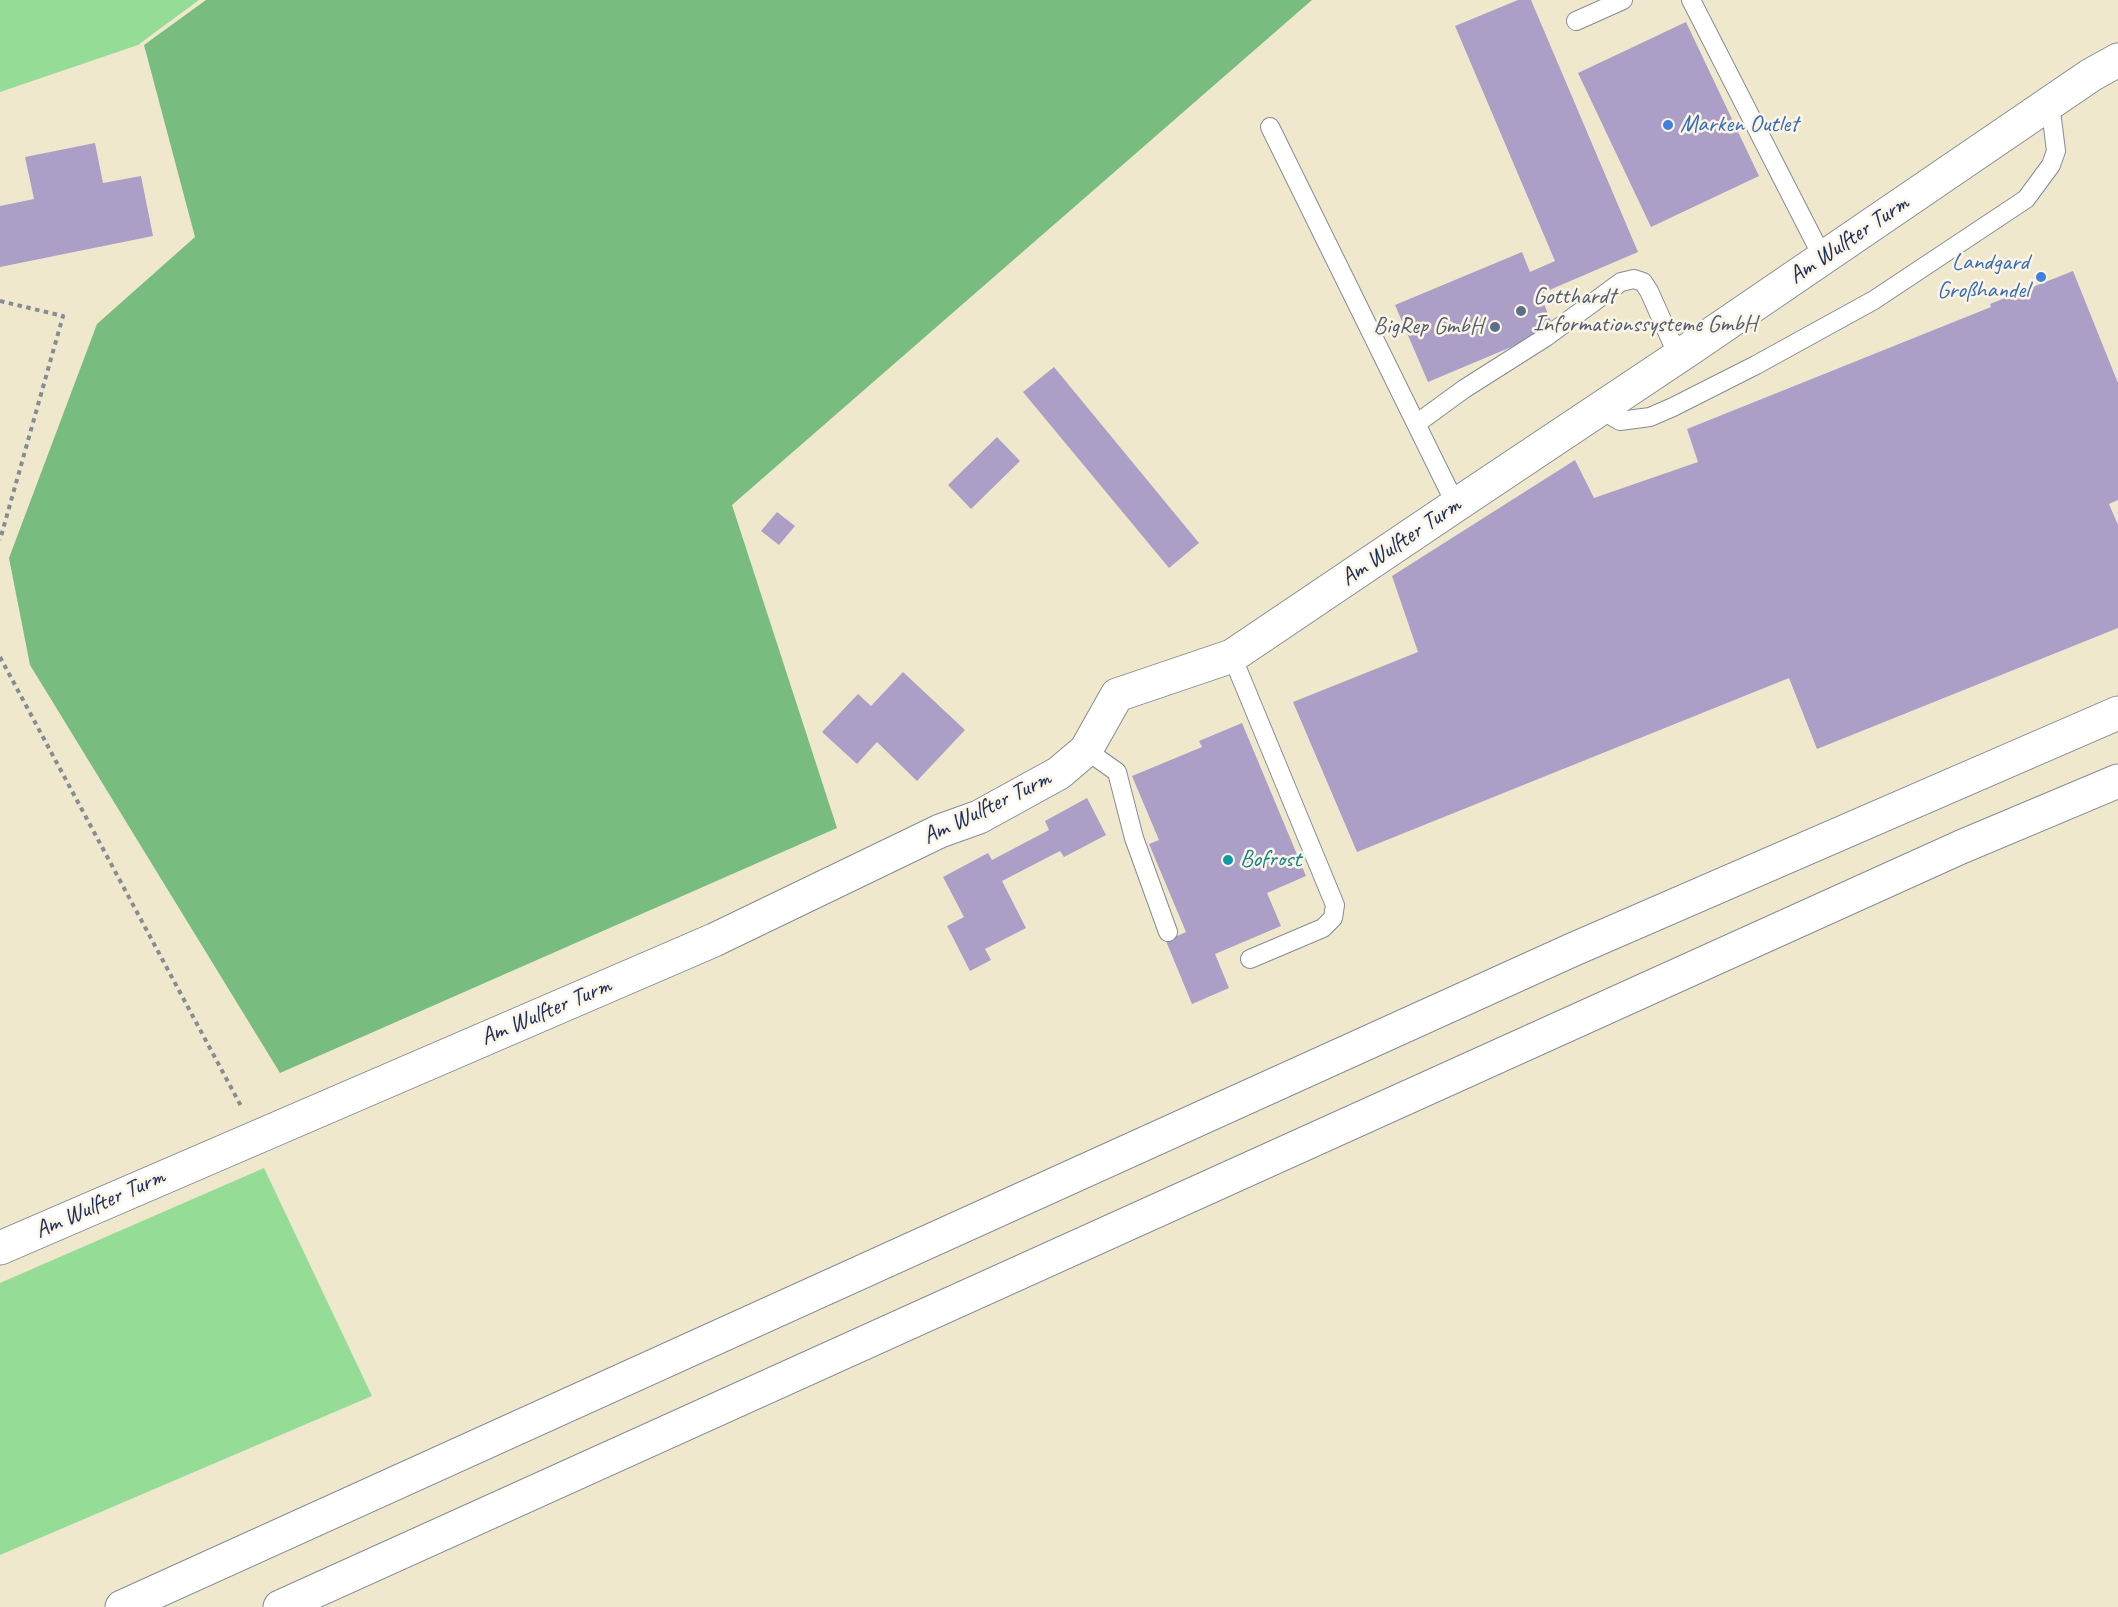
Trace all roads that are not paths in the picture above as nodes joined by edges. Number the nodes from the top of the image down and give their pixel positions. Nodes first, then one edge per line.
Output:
1 (1623, 0) edge
2 (1691, 0) edge
3 (1576, 21) dead end
4 (2118, 60) edge
5 (2050, 103) junction
6 (1270, 127) dead end
7 (1823, 258) junction
8 (1678, 356) junction
9 (1600, 408) junction
10 (1416, 424) junction
11 (1455, 505) junction
12 (1232, 656) junction
13 (2118, 713) edge
14 (1086, 750) junction
15 (2118, 781) edge
16 (1168, 932) dead end
17 (1250, 959) dead end
18 (0, 1248) edge
19 (122, 1607) edge
20 (279, 1607) edge

1 - 3 lane
2 - 7 lane
4 - 5 main road, Am Wulfter Turm
5 - 7 main road, Am Wulfter Turm
5 - 9 lane
6 - 10 lane
7 - 8 main road, Am Wulfter Turm
8 - 9 main road, Am Wulfter Turm
8 - 10 lane
9 - 11 main road, Am Wulfter Turm
10 - 11 lane
11 - 12 main road, Am Wulfter Turm
12 - 14 main road, Am Wulfter Turm
12 - 17 lane
13 - 19 main road
14 - 16 lane
14 - 18 main road, Am Wulfter Turm
15 - 20 main road

